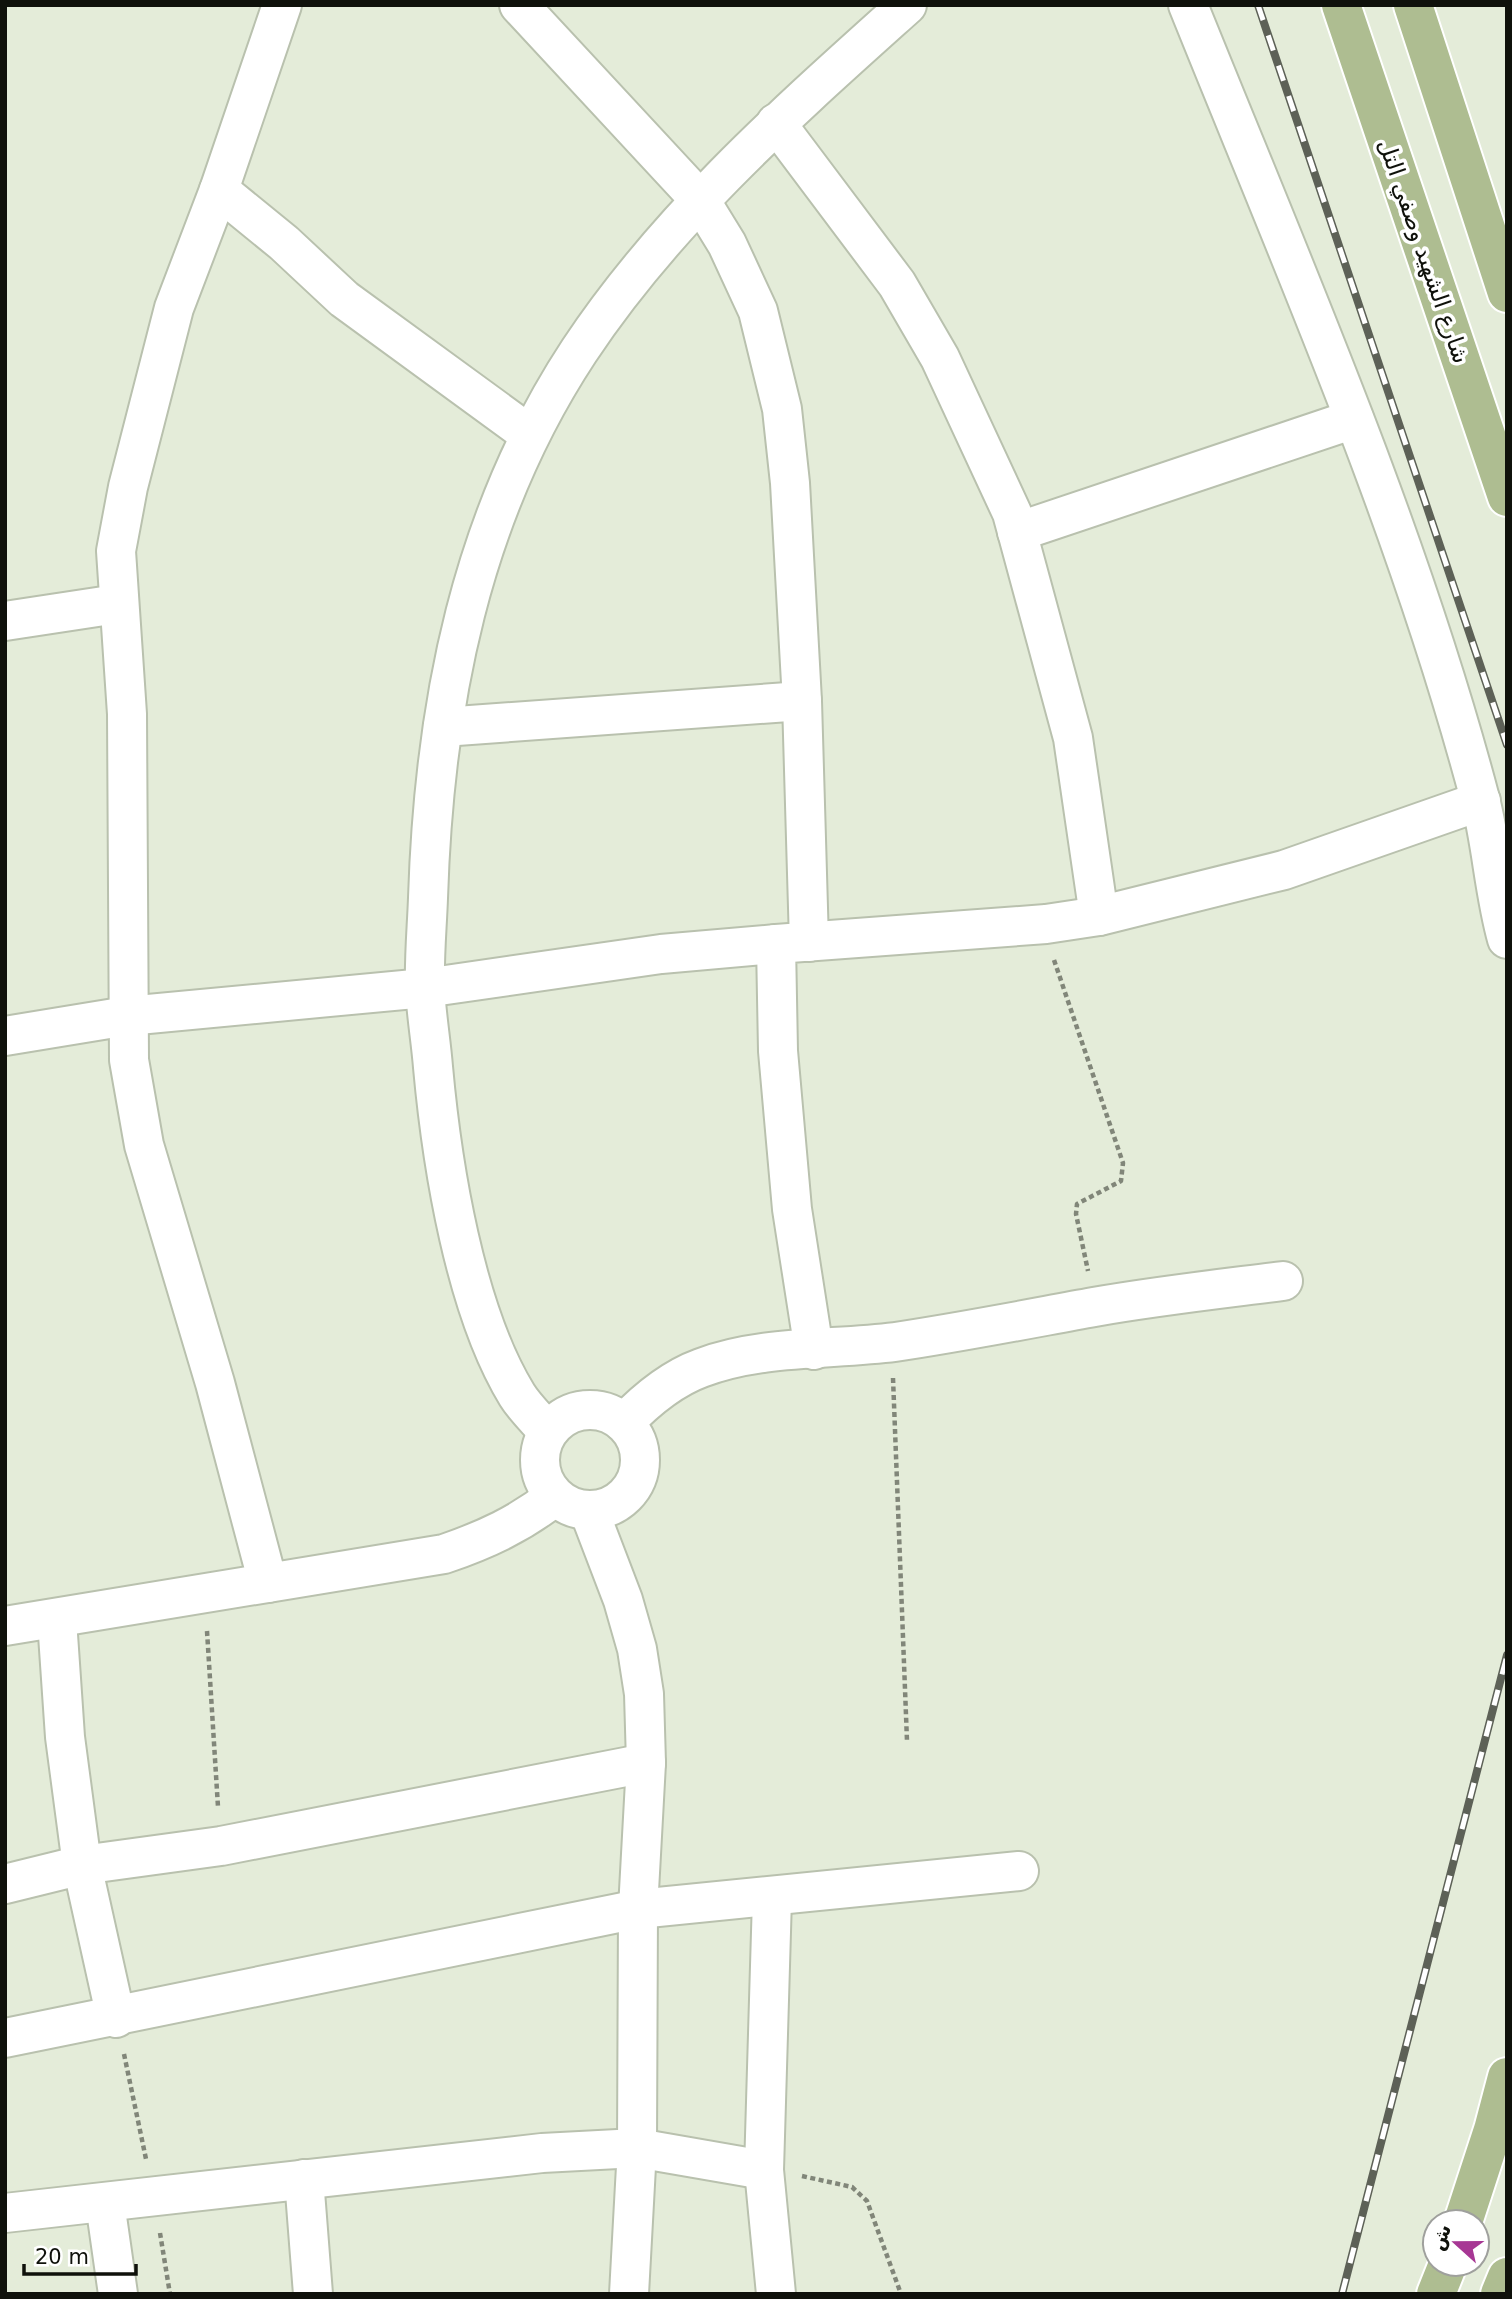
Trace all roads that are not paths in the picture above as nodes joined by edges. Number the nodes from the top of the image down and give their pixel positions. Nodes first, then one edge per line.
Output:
1 (282, 5) edge
2 (519, 5) edge
3 (907, 5) edge
4 (1188, 5) edge
5 (1341, 5) edge
6 (1412, 5) edge
7 (775, 123) junction
8 (219, 190) junction
9 (700, 200) junction
10 (1507, 293) edge
11 (1354, 419) junction
12 (529, 434) junction
13 (1507, 497) edge
14 (1017, 532) junction
15 (117, 604) junction
16 (5, 621) edge
17 (802, 701) junction
18 (443, 727) junction
19 (1480, 801) junction
20 (1099, 916) junction
21 (1507, 939) edge
22 (792, 943) junction
23 (425, 988) junction
24 (127, 1016) junction
25 (5, 1036) edge
26 (1283, 1281) dead end
27 (814, 1350) junction
28 (624, 1423) junction
29 (548, 1432) junction
30 (554, 1497) junction
31 (589, 1511) junction
32 (268, 1583) junction
33 (57, 1620) junction
34 (5, 1626) edge
35 (646, 1763) junction
36 (82, 1865) junction
37 (1019, 1871) dead end
38 (5, 1884) edge
39 (772, 1898) junction
40 (638, 1909) junction
41 (116, 2018) junction
42 (5, 2038) edge
43 (1507, 2077) edge
44 (637, 2148) junction
45 (764, 2169) junction
46 (304, 2179) junction
47 (105, 2203) junction
48 (1467, 2208) edge
49 (5, 2213) edge
50 (1507, 2277) edge
51 (118, 2294) edge
52 (313, 2294) edge
53 (629, 2294) edge
54 (776, 2294) edge
55 (1500, 2294) edge

1 - 8 street
2 - 9 street
3 - 7 street
4 - 11 street
5 - 13 main road, شارع الشهيد وصفي التل
6 - 10 main road
7 - 9 street
7 - 14 street
8 - 12 street
8 - 15 street
9 - 12 street
9 - 17 street
11 - 14 street
11 - 19 street
12 - 18 street
14 - 20 street
15 - 16 street
15 - 24 street
17 - 18 street
17 - 22 street
18 - 23 street
19 - 20 street
19 - 21 street
20 - 22 street
22 - 23 street
22 - 27 street
23 - 24 street
23 - 29 street
24 - 25 street
24 - 32 street
26 - 27 street
27 - 28 street
28 - 29 street
28 - 31 street
29 - 30 street
30 - 31 street
30 - 32 street
31 - 35 street
32 - 33 street
33 - 34 street
33 - 36 street
35 - 36 street
35 - 40 street
36 - 38 street
36 - 41 street
37 - 39 street
39 - 40 street
39 - 45 street
40 - 41 street
40 - 44 street
41 - 42 street
43 - 48 main road
44 - 45 street
44 - 46 street
44 - 53 street
45 - 54 street
46 - 47 street
46 - 52 street
47 - 49 street
47 - 51 street
50 - 55 main road

